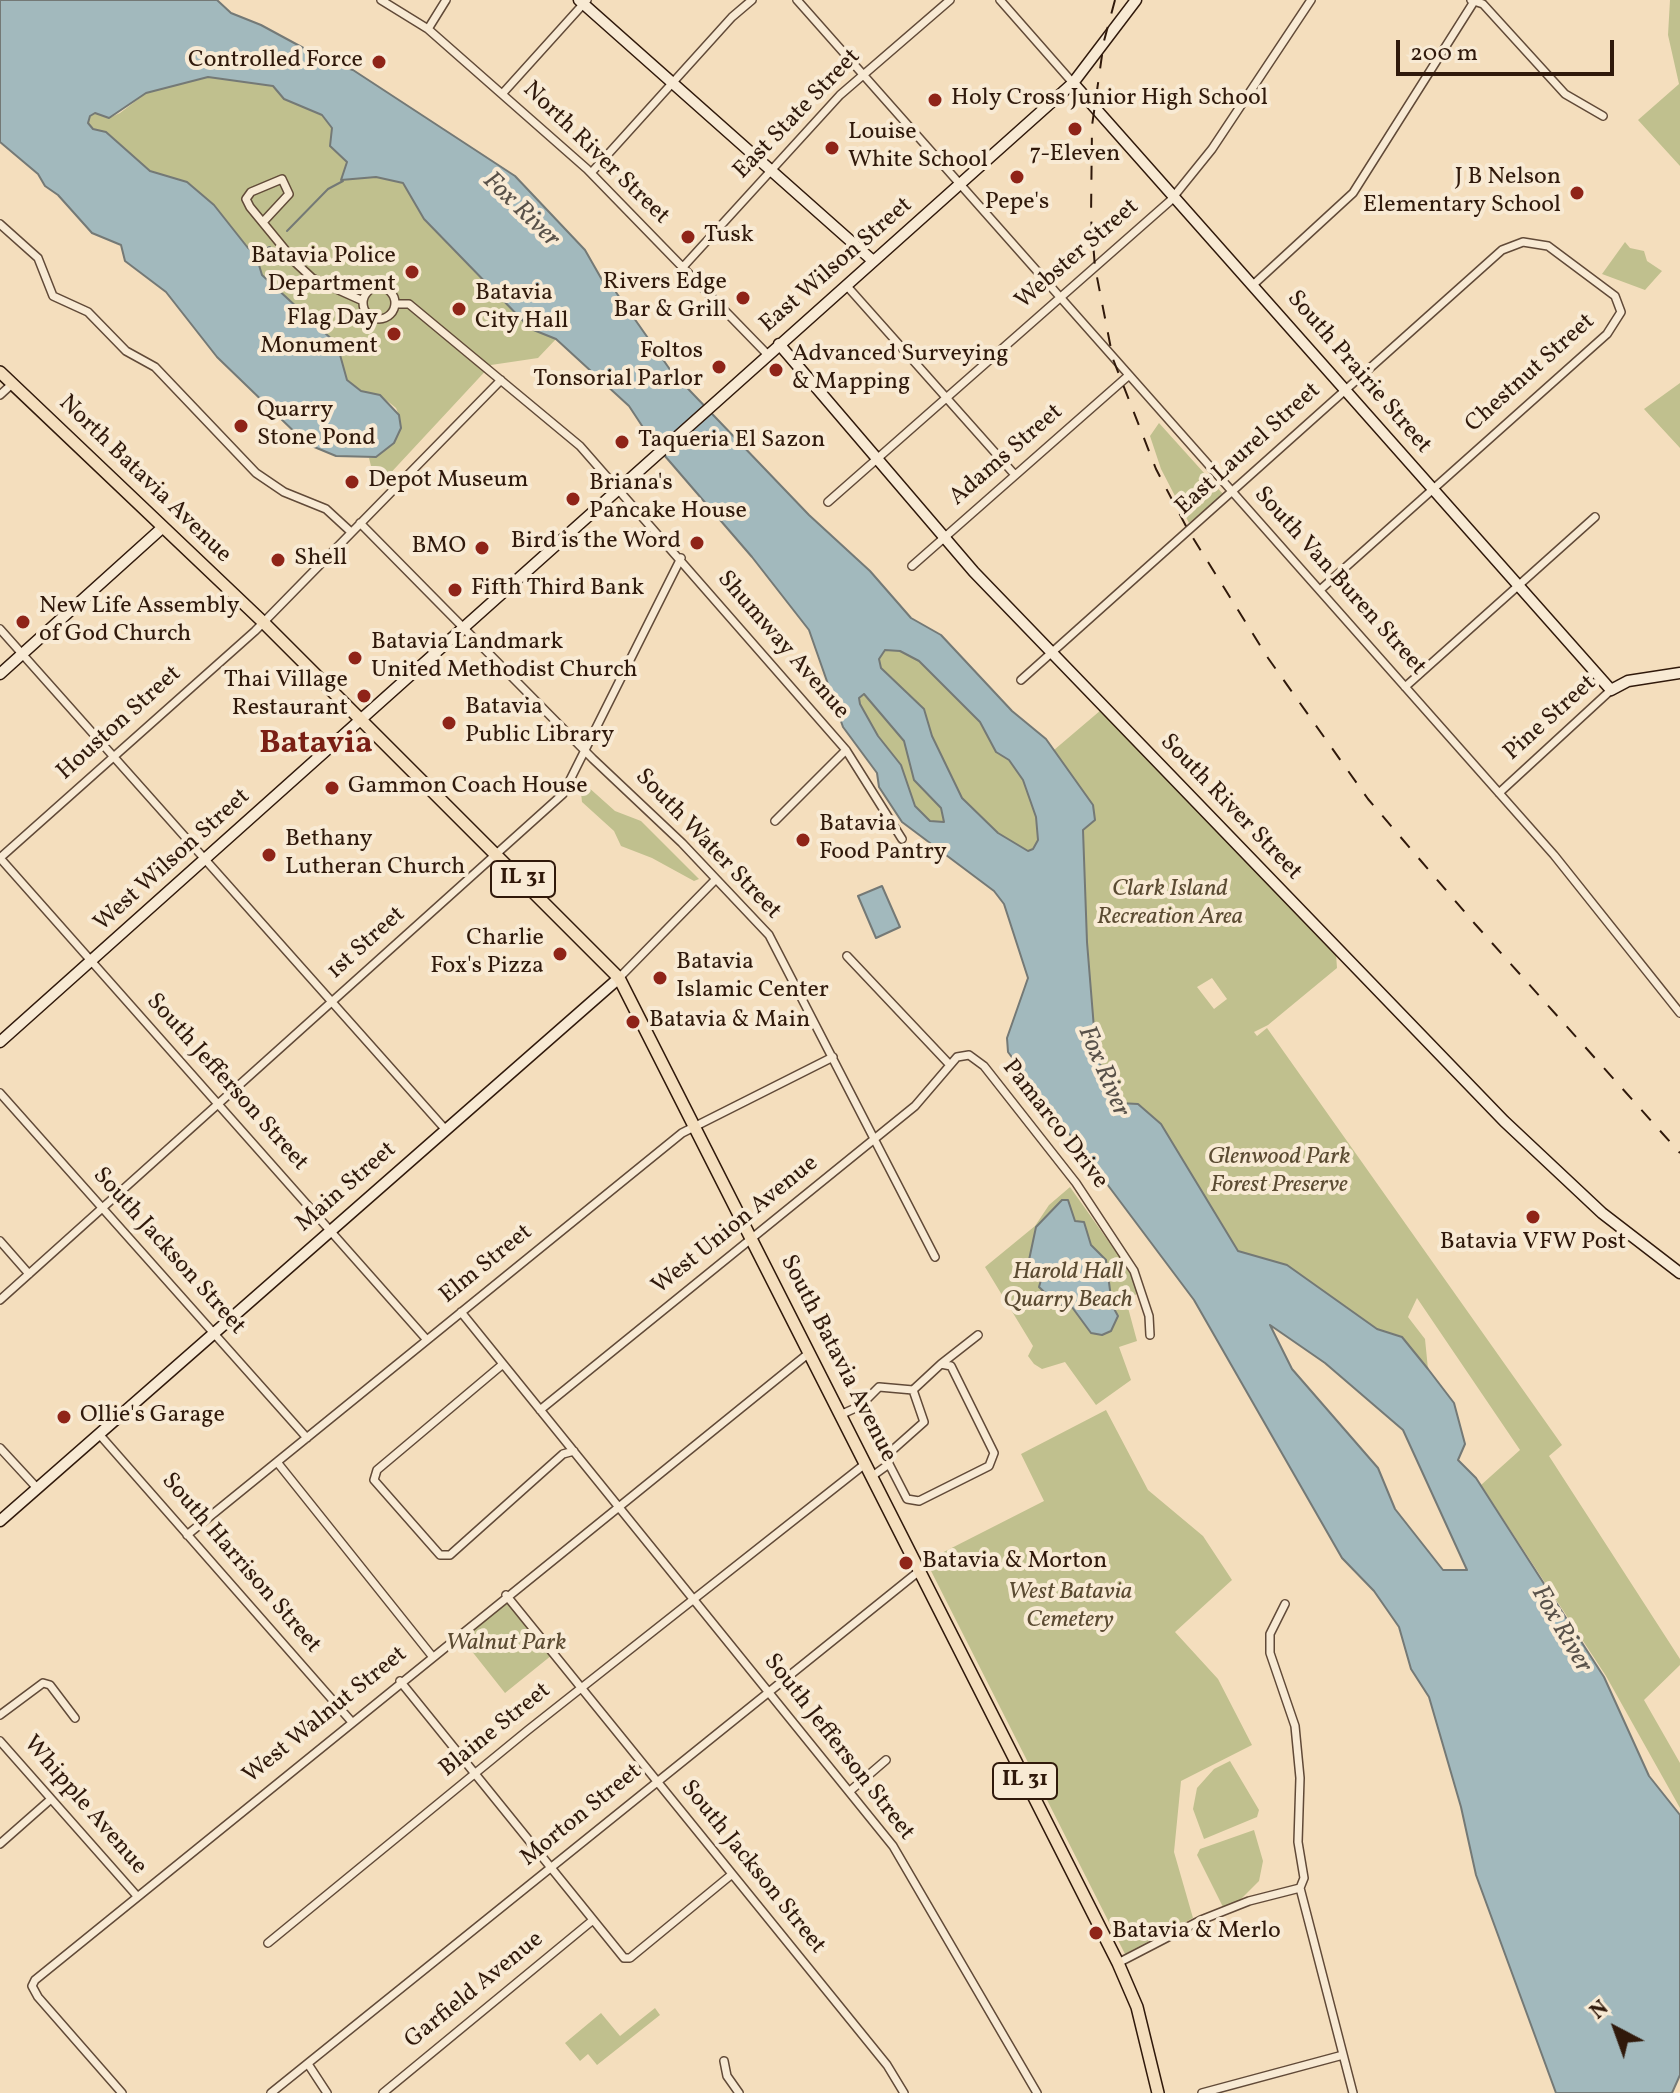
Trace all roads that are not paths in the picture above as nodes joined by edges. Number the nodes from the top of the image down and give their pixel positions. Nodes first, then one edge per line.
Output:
1 (381, 0) edge
2 (446, 0) edge
3 (752, 0) edge
4 (797, 0) edge
5 (950, 0) edge
6 (1000, 0) edge
7 (1136, 0) edge
8 (1311, 0) edge
9 (1473, 0) edge
10 (583, 1) edge
11 (428, 29) junction
12 (863, 75) junction
13 (673, 83) junction
14 (1073, 83) junction
15 (503, 93) junction
16 (1603, 116) dead end
17 (770, 171) junction
18 (591, 173) junction
19 (959, 185) junction
20 (1175, 196) junction
21 (263, 222) junction
22 (0, 224) edge
23 (872, 260) junction
24 (683, 267) junction
25 (1254, 284) junction
26 (846, 285) junction
27 (1060, 298) junction
28 (363, 301) junction
29 (396, 304) junction
30 (1621, 312) joint
31 (779, 344) junction
32 (767, 354) junction
33 (0, 372) edge
34 (1128, 376) junction
35 (501, 380) junction
36 (12, 384) junction
37 (1346, 390) junction
38 (0, 395) edge
39 (946, 398) junction
40 (657, 453) joint
41 (875, 460) junction
42 (1015, 475) junction
43 (619, 488) junction
44 (1433, 489) junction
45 (1231, 492) junction
46 (828, 502) dead end
47 (1595, 517) dead end
48 (360, 523) junction
49 (162, 528) junction
50 (351, 532) junction
51 (944, 538) junction
52 (681, 558) junction
53 (912, 566) dead end
54 (1519, 586) junction
55 (1320, 590) junction
56 (263, 622) junction
57 (0, 629) edge
58 (463, 629) junction
59 (1051, 652) junction
60 (23, 654) junction
61 (1680, 673) edge
62 (0, 674) edge
63 (1021, 680) dead end
64 (1405, 687) junction
65 (1611, 690) junction
66 (362, 719) junction
67 (846, 750) junction
68 (584, 751) junction
69 (113, 757) junction
70 (1499, 793) junction
71 (775, 821) dead end
72 (902, 839) dead end
73 (497, 853) junction
74 (0, 858) edge
75 (206, 860) junction
76 (716, 879) junction
77 (847, 956) dead end
78 (91, 961) junction
79 (619, 978) junction
80 (332, 1002) junction
81 (1680, 1013) edge
82 (0, 1042) edge
83 (833, 1057) junction
84 (950, 1065) junction
85 (0, 1093) edge
86 (218, 1104) junction
87 (695, 1125) junction
88 (445, 1129) junction
89 (875, 1140) junction
90 (102, 1208) junction
91 (330, 1230) junction
92 (752, 1238) junction
93 (0, 1241) edge
94 (935, 1257) dead end
95 (1680, 1273) edge
96 (29, 1274) junction
97 (0, 1300) edge
98 (461, 1312) junction
99 (213, 1333) junction
100 (978, 1335) dead end
101 (1150, 1335) dead end
102 (427, 1340) junction
103 (809, 1353) junction
104 (503, 1364) junction
105 (941, 1364) junction
106 (913, 1390) junction
107 (540, 1410) junction
108 (840, 1415) junction
109 (99, 1434) junction
110 (307, 1438) junction
111 (0, 1448) edge
112 (574, 1451) junction
113 (277, 1462) junction
114 (865, 1464) junction
115 (889, 1464) junction
116 (871, 1477) junction
117 (37, 1488) junction
118 (618, 1505) junction
119 (0, 1521) edge
120 (187, 1535) junction
121 (918, 1572) junction
122 (506, 1595) junction
123 (693, 1598) junction
124 (1285, 1604) dead end
125 (432, 1656) junction
126 (400, 1681) junction
127 (581, 1688) junction
128 (768, 1691) junction
129 (0, 1715) edge
130 (75, 1718) dead end
131 (351, 1721) junction
132 (0, 1741) edge
133 (886, 1760) dead end
134 (474, 1774) junction
135 (656, 1781) junction
136 (850, 1791) junction
137 (51, 1799) junction
138 (0, 1844) edge
139 (551, 1868) junction
140 (731, 1875) junction
141 (1300, 1888) junction
142 (137, 1896) junction
143 (593, 1920) junction
144 (268, 1943) dead end
145 (1118, 1963) junction
146 (1343, 2055) junction
147 (724, 2061) dead end
148 (308, 2064) junction
149 (122, 2093) edge
150 (271, 2093) edge
151 (327, 2093) edge
152 (383, 2093) edge
153 (739, 2093) edge
154 (904, 2093) edge
155 (1037, 2093) edge
156 (1158, 2093) edge
157 (1202, 2093) edge
158 (1353, 2093) edge

1 - 11 street, North River Street
2 - 11 street
3 - 13 street
4 - 12 street, South Van Buren Street
5 - 12 street, East State Street
6 - 14 street
7 - 14 main road, East Wilson Street
8 - 20 street, Webster Street
9 - 16 street
9 - 25 street
10 - 13 main road
10 - 15 street
11 - 15 street, North River Street
12 - 17 street, East State Street
12 - 19 street, South Van Buren Street
13 - 17 main road
13 - 18 street
14 - 19 main road, East Wilson Street
14 - 20 main road, South Prairie Street
15 - 18 street, North River Street
17 - 23 main road
17 - 24 street, East State Street
18 - 24 street, North River Street
19 - 23 main road, East Wilson Street
19 - 27 street, South Van Buren Street
20 - 25 main road, South Prairie Street
20 - 27 street, Webster Street
21 - 21 street
21 - 28 street
22 - 50 street
23 - 26 main road, East Wilson Street
24 - 32 street, North River Street
25 - 37 main road, South Prairie Street
26 - 31 main road, East Wilson Street
26 - 39 street
27 - 34 street, South Van Buren Street
27 - 39 street, Webster Street
28 - 29 street
28 - 29 street
29 - 35 street, Shumway Avenue
30 - 37 street, East Laurel Street
30 - 44 street, Chestnut Street
31 - 32 main road, East Wilson Street
31 - 41 main road, South River Street
32 - 40 main road, East Wilson Street
33 - 36 main road, North Batavia Avenue / IL 31
34 - 42 street, Adams Street
34 - 45 street, South Van Buren Street
35 - 43 street, Shumway Avenue
35 - 48 street, Houston Street
36 - 38 street
36 - 49 main road, North Batavia Avenue / IL 31
37 - 44 main road, South Prairie Street
37 - 45 street, East Laurel Street
39 - 41 street, Webster Street
39 - 42 street
40 - 43 main road, West Wilson Street
41 - 46 street, Webster Street
41 - 51 main road, South River Street
42 - 51 street, Adams Street
43 - 52 street, Shumway Avenue
43 - 58 main road, West Wilson Street
44 - 54 main road, South Prairie Street
44 - 55 street, Chestnut Street
45 - 55 street, South Van Buren Street
45 - 59 street, East Laurel Street
47 - 54 street
48 - 50 street, Houston Street
48 - 58 street, South Water Street
49 - 56 main road, North Batavia Avenue / IL 31
49 - 60 main road
50 - 56 street, Houston Street
51 - 53 street, Adams Street
51 - 59 main road, South River Street
52 - 67 street, Shumway Avenue
52 - 68 street, 1st Street
54 - 64 street
54 - 65 main road, South Prairie Street
55 - 64 street, South Van Buren Street
56 - 66 main road, North Batavia Avenue / IL 31
56 - 69 street, Houston Street
57 - 60 street
58 - 66 main road, West Wilson Street
58 - 68 street, South Water Street
59 - 63 street, East Laurel Street
59 - 95 main road, South River Street
60 - 62 main road
60 - 69 street
61 - 65 main road, Pine Street
64 - 70 street, South Van Buren Street
65 - 70 street, Pine Street
66 - 73 main road, South Batavia Avenue / IL 31
66 - 75 main road, West Wilson Street
67 - 71 street
67 - 72 street, Shumway Avenue
68 - 73 street, 1st Street
68 - 76 street, South Water Street
69 - 74 street, Houston Street
69 - 75 street
70 - 81 street, South Van Buren Street
73 - 79 main road, South Batavia Avenue / IL 31
73 - 80 street, 1st Street
74 - 78 street, South Jefferson Street
75 - 78 main road, West Wilson Street
75 - 80 street
76 - 79 street, Main Street
76 - 83 street, South Water Street
77 - 84 street
78 - 82 main road, West Wilson Street
78 - 86 street, South Jefferson Street
79 - 87 main road, South Batavia Avenue / IL 31
79 - 88 main road, Main Street
80 - 86 street, 1st Street
80 - 88 street
83 - 87 street, Elm Street
83 - 89 street, South Water Street
84 - 89 street, West Union Avenue
84 - 101 street, Pamarco Drive
85 - 90 street, South Jackson Street
86 - 90 street, 1st Street
86 - 91 street, South Jefferson Street
87 - 92 main road, South Batavia Avenue / IL 31
87 - 98 street, Elm Street
88 - 91 main road, Main Street
89 - 92 street, West Union Avenue
89 - 94 street, South Water Street
90 - 96 street, 1st Street
90 - 99 street, South Jackson Street
91 - 99 main road, Main Street
91 - 102 street, South Jefferson Street
92 - 103 main road, South Batavia Avenue / IL 31
92 - 107 street, West Union Avenue
93 - 96 street
96 - 97 street, 1st Street
98 - 102 street, Elm Street
98 - 104 street, South Jefferson Street
99 - 109 main road, Main Street
99 - 110 street, South Jackson Street
100 - 105 street
102 - 110 street, Elm Street
103 - 108 main road, South Batavia Avenue / IL 31
103 - 118 street, West Walnut Street
104 - 107 street, South Jefferson Street
104 - 112 street
105 - 106 street
105 - 115 street
106 - 108 street
106 - 115 street
107 - 112 street, South Jefferson Street
108 - 114 main road, South Batavia Avenue / IL 31
109 - 117 main road, Main Street
109 - 120 street, South Harrison Street
110 - 113 street, Elm Street
111 - 117 street
112 - 118 street, South Jefferson Street
113 - 120 street, Elm Street
113 - 125 street
114 - 116 main road, South Batavia Avenue / IL 31
114 - 123 street, Blaine Street
115 - 116 street
116 - 121 main road, South Batavia Avenue / IL 31
117 - 119 main road, Main Street
118 - 122 street, West Walnut Street
118 - 123 street, South Jefferson Street
120 - 131 street, South Harrison Street
121 - 128 street, Morton Street
121 - 145 main road, South Batavia Avenue / IL 31
122 - 125 street, West Walnut Street
122 - 127 street, South Jackson Street
123 - 127 street, Blaine Street
123 - 128 street, South Jefferson Street
124 - 141 street
125 - 126 street, West Walnut Street
126 - 131 street, West Walnut Street
126 - 134 street
127 - 134 street, Blaine Street
127 - 135 street, South Jackson Street
128 - 135 street, Morton Street
128 - 136 street, South Jefferson Street
129 - 130 street
131 - 142 street, West Walnut Street
132 - 137 street, Whipple Avenue
133 - 136 street
134 - 139 street
134 - 144 street, Blaine Street
135 - 139 street, Morton Street
135 - 140 street, South Jackson Street
136 - 155 street, South Jefferson Street
137 - 138 street
137 - 142 street, Whipple Avenue
139 - 143 street
139 - 148 street, Morton Street
140 - 143 street
140 - 154 street, South Jackson Street
141 - 145 street
141 - 146 street
142 - 149 street, West Walnut Street
143 - 152 street, Garfield Avenue
145 - 156 main road, South Batavia Avenue / IL 31
146 - 157 street
146 - 158 street
147 - 153 street
148 - 150 street, Morton Street
148 - 151 street

